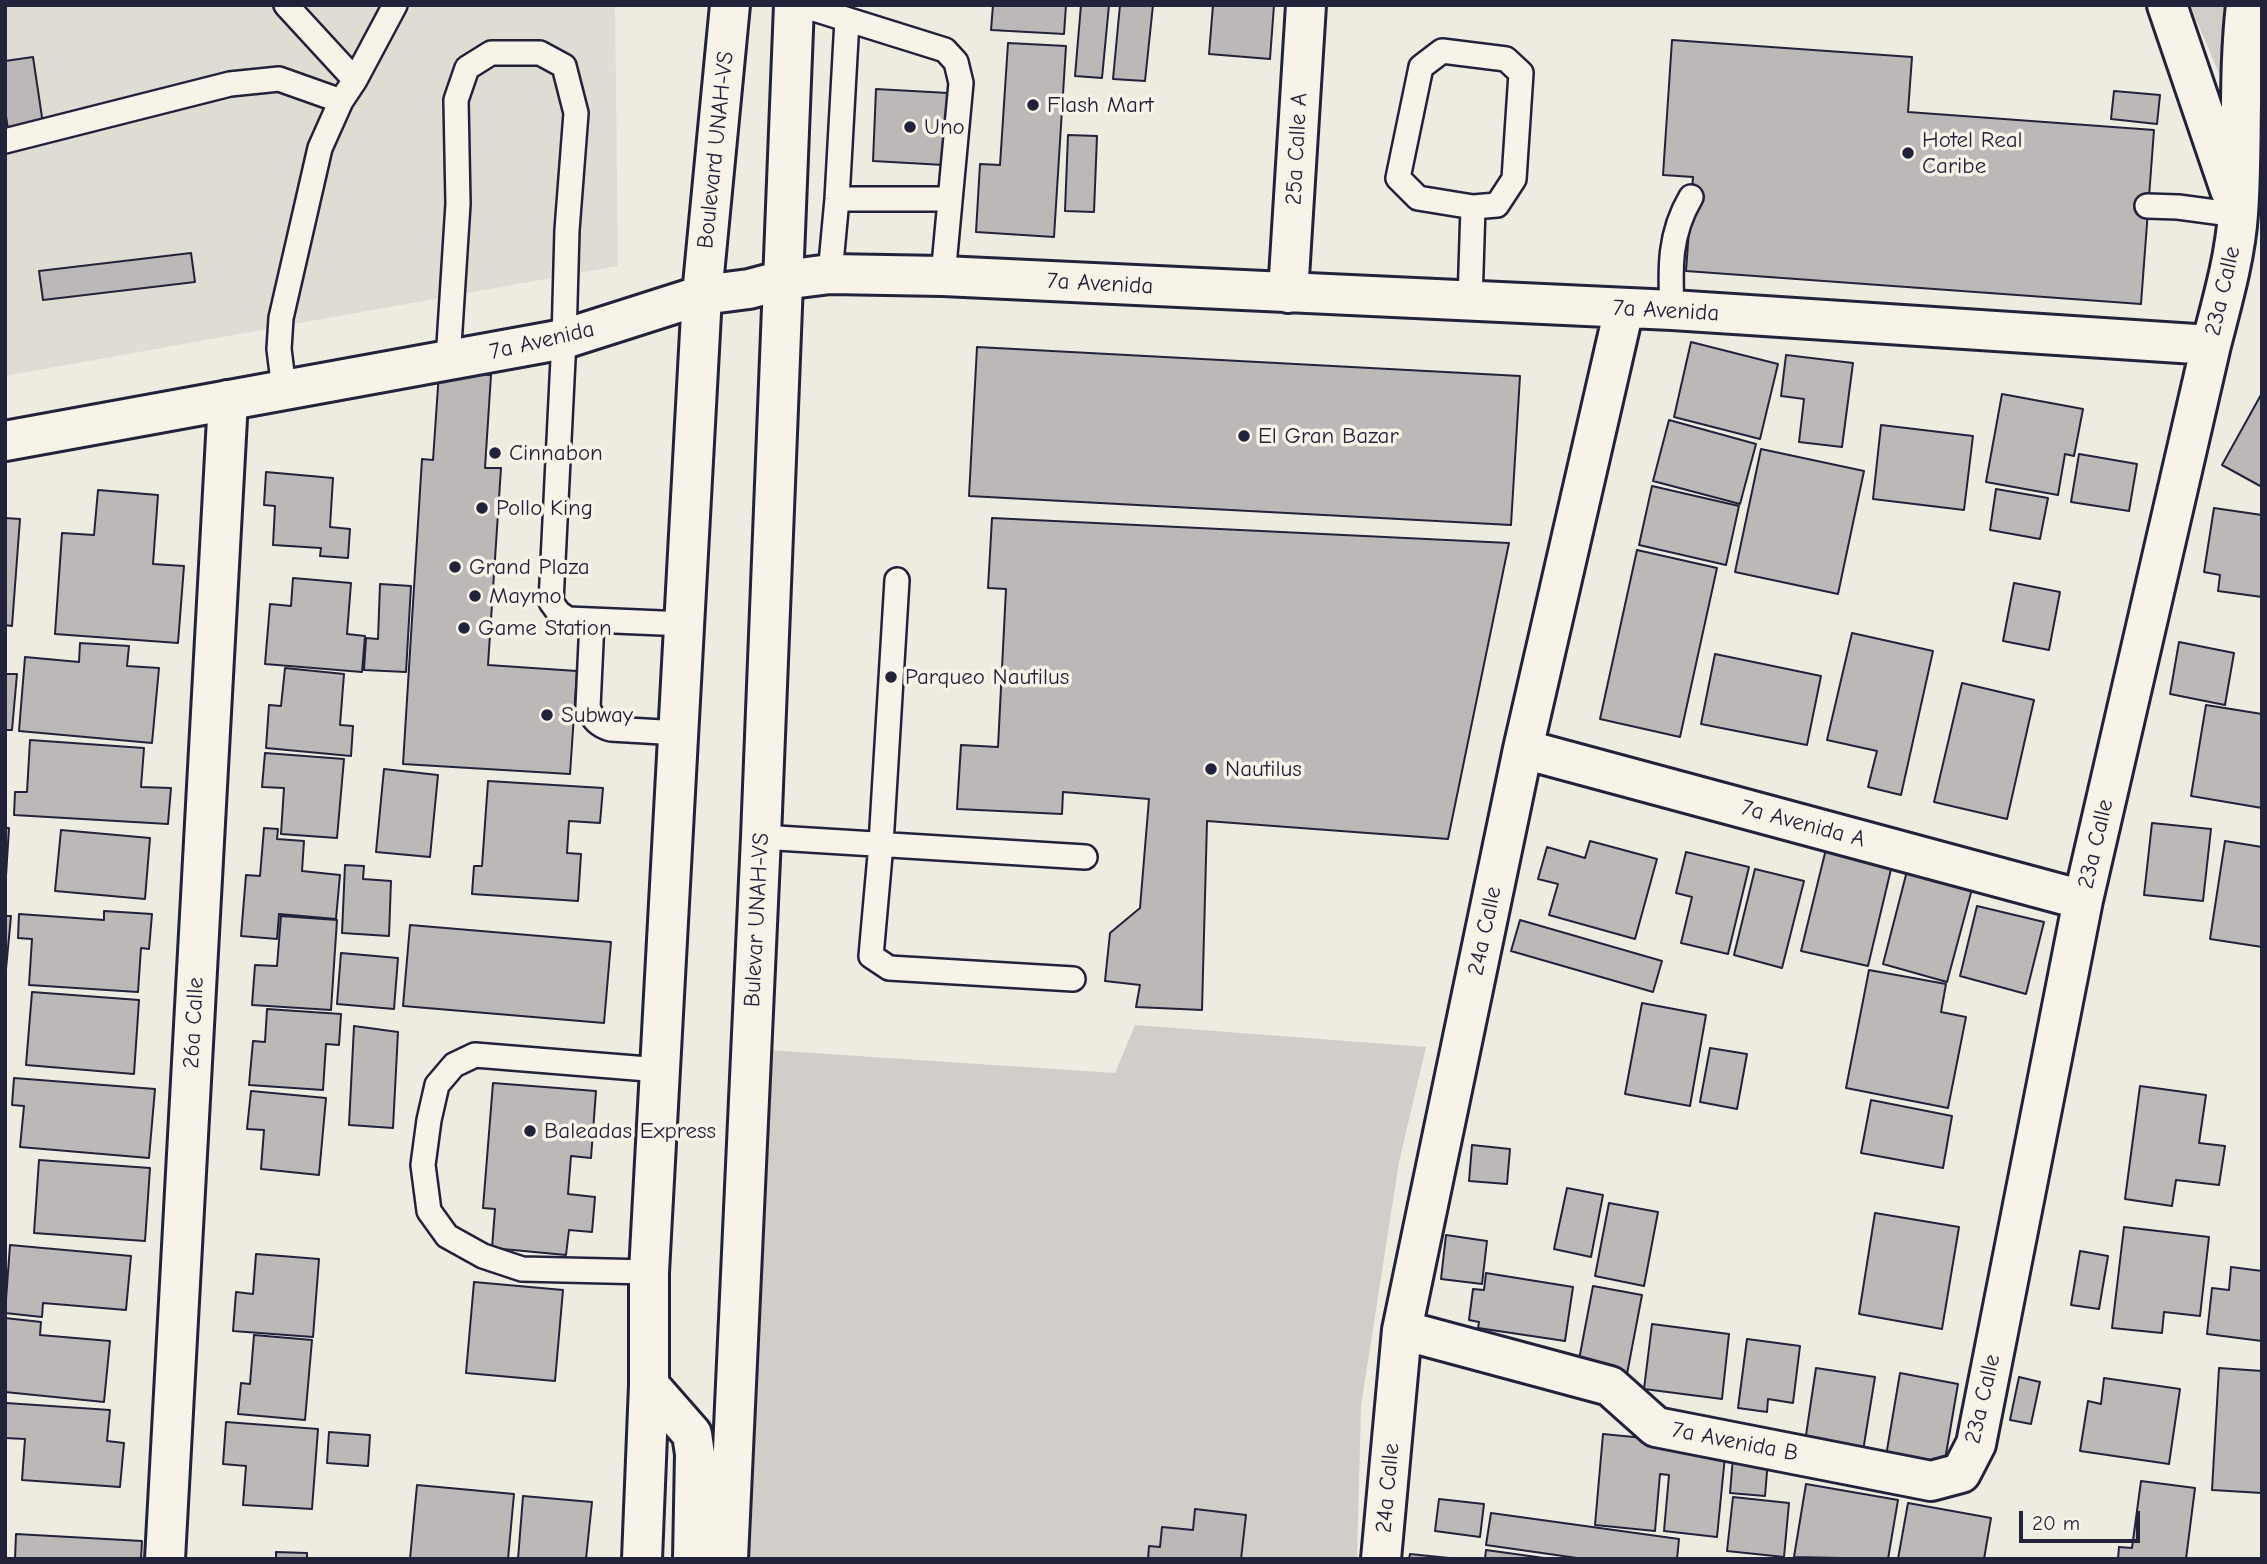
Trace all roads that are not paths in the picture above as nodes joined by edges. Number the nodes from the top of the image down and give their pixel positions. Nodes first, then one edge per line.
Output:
1 (286, 5) edge
2 (395, 5) edge
3 (730, 5) edge
4 (794, 5) edge
5 (801, 5) edge
6 (1306, 5) edge
7 (2167, 5) edge
8 (2246, 5) edge
9 (847, 20) junction
10 (355, 80) junction
11 (341, 101) junction
12 (5, 141) edge
13 (1691, 197) dead end
14 (837, 199) junction
15 (950, 199) junction
16 (2147, 206) dead end
17 (1473, 207) junction
18 (2250, 222) edge
19 (830, 274) junction
20 (943, 276) junction
21 (783, 281) junction
22 (1288, 293) junction
23 (702, 295) junction
24 (1470, 302) junction
25 (1624, 309) junction
26 (1672, 310) junction
27 (564, 339) junction
28 (2211, 345) junction
29 (448, 361) junction
30 (284, 389) junction
31 (228, 400) junction
32 (5, 441) edge
33 (897, 580) dead end
34 (592, 621) junction
35 (685, 624) junction
36 (678, 733) junction
37 (1523, 749) junction
38 (761, 837) junction
39 (881, 844) junction
40 (1085, 857) dead end
41 (2083, 900) junction
42 (1073, 979) dead end
43 (660, 1070) junction
44 (649, 1272) junction
45 (1402, 1330) junction
46 (649, 1385) junction
47 (1961, 1474) joint
48 (165, 1559) edge
49 (642, 1559) edge
50 (693, 1559) edge
51 (728, 1559) edge
52 (1381, 1559) edge

1 - 10 lane
2 - 10 lane
3 - 23 street, Boulevard UNAH-VS
4 - 21 street
5 - 9 lane
6 - 22 street, 25a Calle A
7 - 18 street, 23a Calle
8 - 18 street, 23a Calle
9 - 14 lane
9 - 15 lane
10 - 11 lane
11 - 12 lane
11 - 30 lane
13 - 26 lane
14 - 15 lane
14 - 19 lane
15 - 20 lane
16 - 18 lane
17 - 17 lane
17 - 24 lane
18 - 28 street, 23a Calle
19 - 20 street, 7a Avenida
19 - 21 street, 7a Avenida
20 - 22 street, 7a Avenida
21 - 23 street, 7a Avenida
21 - 38 street, Bulevar UNAH-VS
22 - 24 street, 7a Avenida
23 - 27 street, 7a Avenida
23 - 35 street
24 - 25 street, 7a Avenida
25 - 26 street, 7a Avenida
25 - 37 street, 24a Calle
26 - 28 street, 7a Avenida
27 - 29 street, 7a Avenida
27 - 29 lane
27 - 34 lane
28 - 41 street, 23a Calle
29 - 30 street, 7a Avenida
30 - 31 street, 7a Avenida
31 - 32 street, 7a Avenida
31 - 48 street, 26a Calle
33 - 39 lane
34 - 35 lane
34 - 36 lane
35 - 36 street
36 - 43 street
37 - 41 street, 7a Avenida A
37 - 45 street, 24a Calle
38 - 39 lane
38 - 51 street, Bulevar UNAH-VS
39 - 40 lane
39 - 42 lane
41 - 47 street, 23a Calle
43 - 44 street
43 - 44 lane
44 - 46 street
45 - 47 street, 7a Avenida B
45 - 52 street, 24a Calle
46 - 49 street
46 - 50 street

